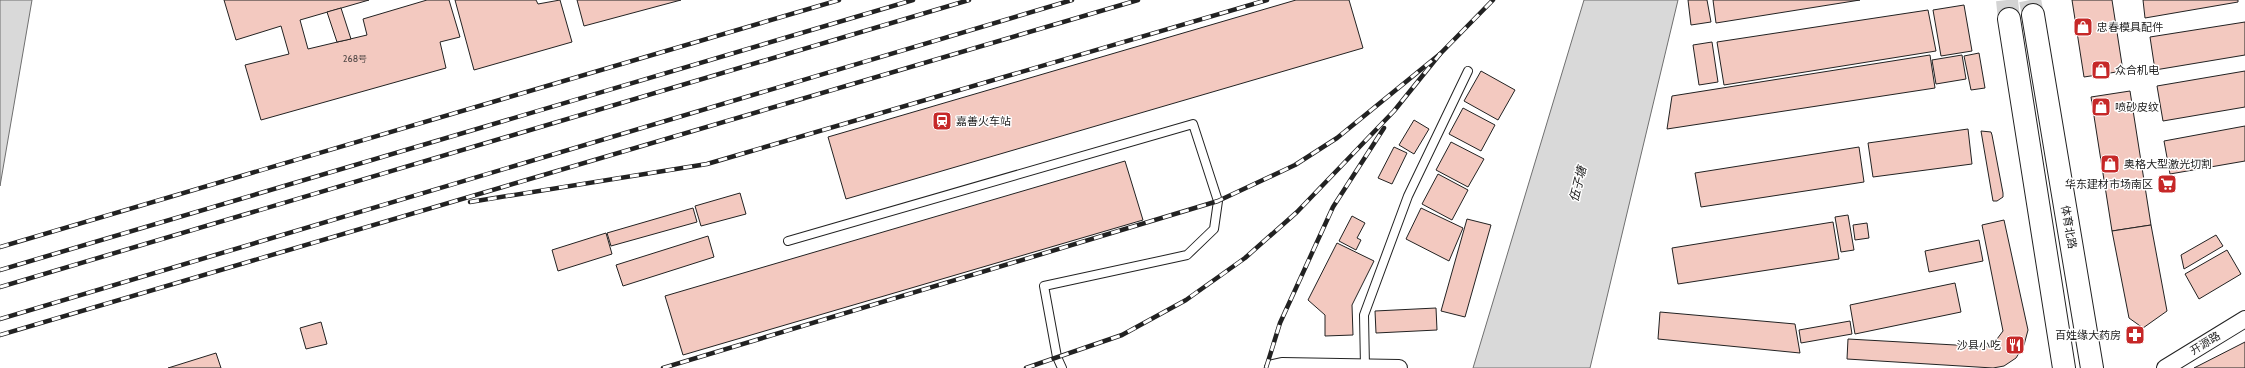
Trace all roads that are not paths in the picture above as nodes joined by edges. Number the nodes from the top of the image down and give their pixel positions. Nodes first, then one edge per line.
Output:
1 (2033, 15) tunnel mouth
2 (2009, 18) tunnel mouth
3 (1468, 71) dead end
4 (788, 241) dead end
5 (2245, 319) edge
6 (1365, 367) edge
7 (1062, 368) edge
8 (1273, 368) edge
9 (1399, 368) edge
10 (2064, 368) edge
11 (2092, 368) edge
12 (2165, 368) edge

1 - 11 main road, 体育北路
2 - 10 main road
3 - 6 lane
4 - 7 lane
5 - 12 street, 开源路
6 - 8 street
6 - 9 street

